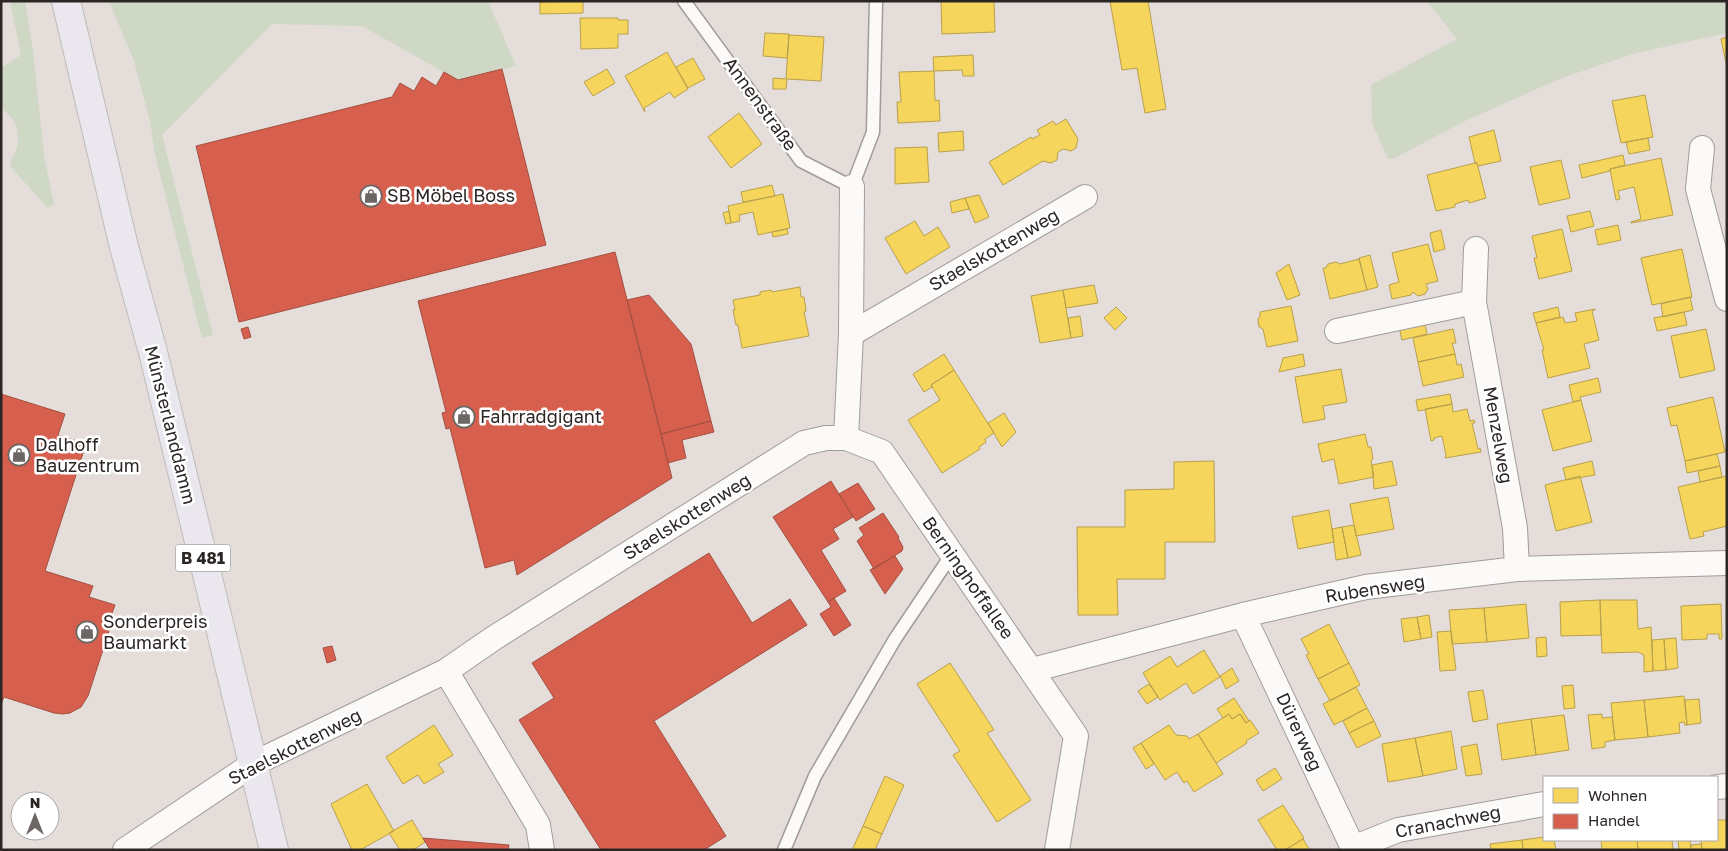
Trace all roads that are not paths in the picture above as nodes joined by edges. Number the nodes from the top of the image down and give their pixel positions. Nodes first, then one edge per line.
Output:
1 (66, 1) edge
2 (684, 1) edge
3 (876, 1) edge
4 (1702, 148) dead end
5 (852, 187) junction
6 (1085, 197) dead end
7 (1476, 249) dead end
8 (1727, 299) edge
9 (1474, 302) junction
10 (1337, 331) dead end
11 (851, 334) junction
12 (846, 438) junction
13 (952, 554) junction
14 (1727, 563) edge
15 (1517, 569) junction
16 (1243, 615) junction
17 (446, 670) junction
18 (1032, 670) junction
19 (253, 764) junction
20 (1543, 804) edge
21 (1354, 849) edge
22 (125, 850) edge
23 (274, 850) edge
24 (542, 850) edge
25 (784, 850) edge
26 (1057, 850) edge

1 - 19 main road, Münsterlanddamm / B 481
2 - 5 lane, Annenstraße
3 - 5 lane
4 - 8 street
5 - 11 street
6 - 11 street, Staelskottenweg
7 - 9 street, Menzelweg
9 - 10 street
9 - 15 street, Menzelweg
11 - 12 street
12 - 13 street, Berninghoffallee
12 - 17 street, Staelskottenweg
13 - 18 street, Berninghoffallee
13 - 25 lane
14 - 15 street, Rubensweg
15 - 16 street, Rubensweg
16 - 18 street, Rubensweg
16 - 21 street, Dürerweg
17 - 19 street, Staelskottenweg
17 - 24 street
18 - 26 street, Berninghoffallee
19 - 22 street, Staelskottenweg
19 - 23 main road, Münsterlanddamm / B 481
20 - 21 street, Cranachweg

